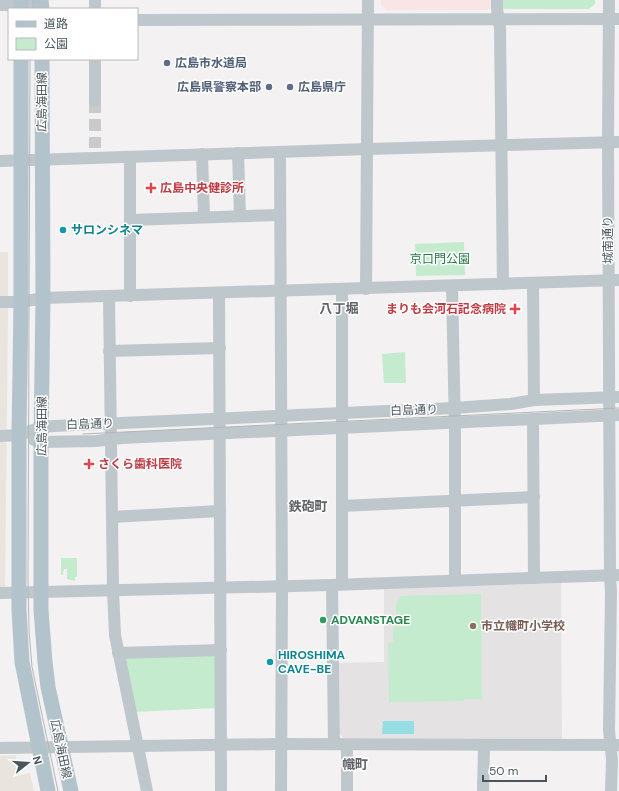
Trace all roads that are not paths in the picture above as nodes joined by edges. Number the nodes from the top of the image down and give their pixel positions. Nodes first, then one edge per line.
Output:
1 (368, 0) edge
2 (497, 0) edge
3 (609, 0) edge
4 (0, 5) edge
5 (21, 5) edge
6 (42, 5) edge
7 (368, 19) junction
8 (499, 19) junction
9 (614, 19) edge
10 (138, 20) edge
11 (20, 60) edge
12 (42, 60) edge
13 (94, 60) edge
14 (95, 101) tunnel mouth
15 (613, 142) edge
16 (501, 145) junction
17 (368, 149) junction
18 (280, 152) junction
19 (238, 153) junction
20 (202, 154) junction
21 (130, 157) junction
22 (42, 159) junction
23 (0, 161) edge
24 (21, 161) junction
25 (280, 215) junction
26 (240, 216) junction
27 (204, 217) junction
28 (130, 220) junction
29 (614, 280) edge
30 (503, 284) junction
31 (533, 284) junction
32 (452, 286) junction
33 (366, 288) junction
34 (342, 289) junction
35 (281, 291) junction
36 (219, 293) junction
37 (130, 296) junction
38 (109, 297) junction
39 (43, 298) junction
40 (0, 302) edge
41 (21, 302) junction
42 (220, 348) junction
43 (109, 351) junction
44 (617, 397) edge
45 (534, 400) junction
46 (454, 408) junction
47 (342, 412) junction
48 (281, 415) junction
49 (614, 416) edge
50 (219, 418) junction
51 (533, 419) junction
52 (455, 422) junction
53 (111, 424) junction
54 (342, 427) junction
55 (281, 430) junction
56 (219, 433) junction
57 (19, 435) junction
58 (41, 435) junction
59 (0, 436) edge
60 (111, 439) junction
61 (534, 497) junction
62 (455, 500) junction
63 (342, 506) junction
64 (220, 511) junction
65 (112, 517) junction
66 (614, 575) edge
67 (534, 578) junction
68 (455, 580) junction
69 (337, 585) junction
70 (282, 586) junction
71 (220, 588) junction
72 (113, 591) junction
73 (41, 592) junction
74 (18, 593) junction
75 (0, 594) edge
76 (220, 650) junction
77 (118, 653) junction
78 (281, 744) junction
79 (334, 744) junction
80 (221, 745) junction
81 (347, 745) junction
82 (484, 745) junction
83 (615, 745) edge
84 (138, 747) junction
85 (0, 748) edge
86 (40, 748) junction
87 (62, 748) junction
88 (48, 791) edge
89 (71, 791) edge
90 (147, 791) edge
91 (221, 791) edge
92 (281, 791) edge
93 (347, 791) edge
94 (483, 791) edge
95 (611, 791) edge

1 - 7 street
2 - 8 street
3 - 9 street, 城南通り
4 - 5 street
5 - 6 street
7 - 8 street
7 - 10 street
7 - 17 street
8 - 9 street
8 - 16 street
9 - 15 street, 城南通り
11 - 24 main road, 広島海田線
12 - 22 main road, 広島海田線
13 - 14 street
15 - 16 street
15 - 29 street, 城南通り
16 - 17 street
16 - 30 street
17 - 18 street
17 - 33 street
18 - 19 street
18 - 25 street
19 - 20 street
19 - 26 street
20 - 21 street
20 - 27 street
21 - 22 street
21 - 28 street
22 - 24 street
22 - 39 main road, 広島海田線
23 - 24 street
24 - 41 main road, 広島海田線
25 - 26 street
25 - 35 street
26 - 27 street
27 - 28 street
28 - 37 street
29 - 31 street
29 - 44 street, 城南通り
30 - 31 street
30 - 32 street
31 - 45 street
32 - 33 street
32 - 46 street
33 - 34 street
34 - 35 street
34 - 47 street
35 - 36 street
35 - 48 street
36 - 37 street
36 - 42 street
37 - 38 street
38 - 39 street
38 - 43 street
39 - 41 street
39 - 58 main road, 広島海田線
40 - 41 street
41 - 57 main road, 広島海田線
42 - 43 street
42 - 50 street
43 - 53 street
44 - 45 street, 白島通り
44 - 49 street, 城南通り
45 - 46 street, 白島通り
46 - 47 street, 白島通り
46 - 52 street
47 - 48 street, 白島通り
47 - 54 street
48 - 50 street, 白島通り
48 - 55 street
49 - 51 street, 白島通り
49 - 66 street, 城南通り
50 - 53 street, 白島通り
50 - 56 street
51 - 52 street, 白島通り
51 - 61 street
52 - 54 street, 白島通り
52 - 62 street
53 - 58 street, 白島通り
53 - 60 street
54 - 55 street, 白島通り
54 - 63 street
55 - 56 street, 白島通り
55 - 70 street
56 - 60 street, 白島通り
56 - 64 street
57 - 58 street, 白島通り
57 - 59 street
57 - 74 main road, 広島海田線
58 - 60 street, 白島通り
58 - 73 main road, 広島海田線
60 - 65 street
61 - 62 street
61 - 67 street
62 - 63 street
62 - 68 street
63 - 69 street
64 - 65 street
64 - 71 street
65 - 72 street
66 - 67 street
66 - 83 street, 城南通り
67 - 68 street
68 - 69 street
69 - 70 street
69 - 79 street
70 - 71 street
70 - 78 street
71 - 72 street
71 - 76 street
72 - 73 street
72 - 77 street
73 - 74 street
73 - 87 main road, 広島海田線
74 - 75 street
74 - 86 main road, 広島海田線
76 - 77 street
76 - 80 street
77 - 84 street
78 - 79 street
78 - 80 street
78 - 92 street
79 - 81 street
80 - 84 street
80 - 91 street
81 - 82 street
81 - 93 street
82 - 83 street
82 - 94 street
83 - 95 street, 城南通り
84 - 87 street
84 - 90 street
85 - 86 street
86 - 87 street
86 - 88 main road, 広島海田線
87 - 89 main road, 広島海田線

